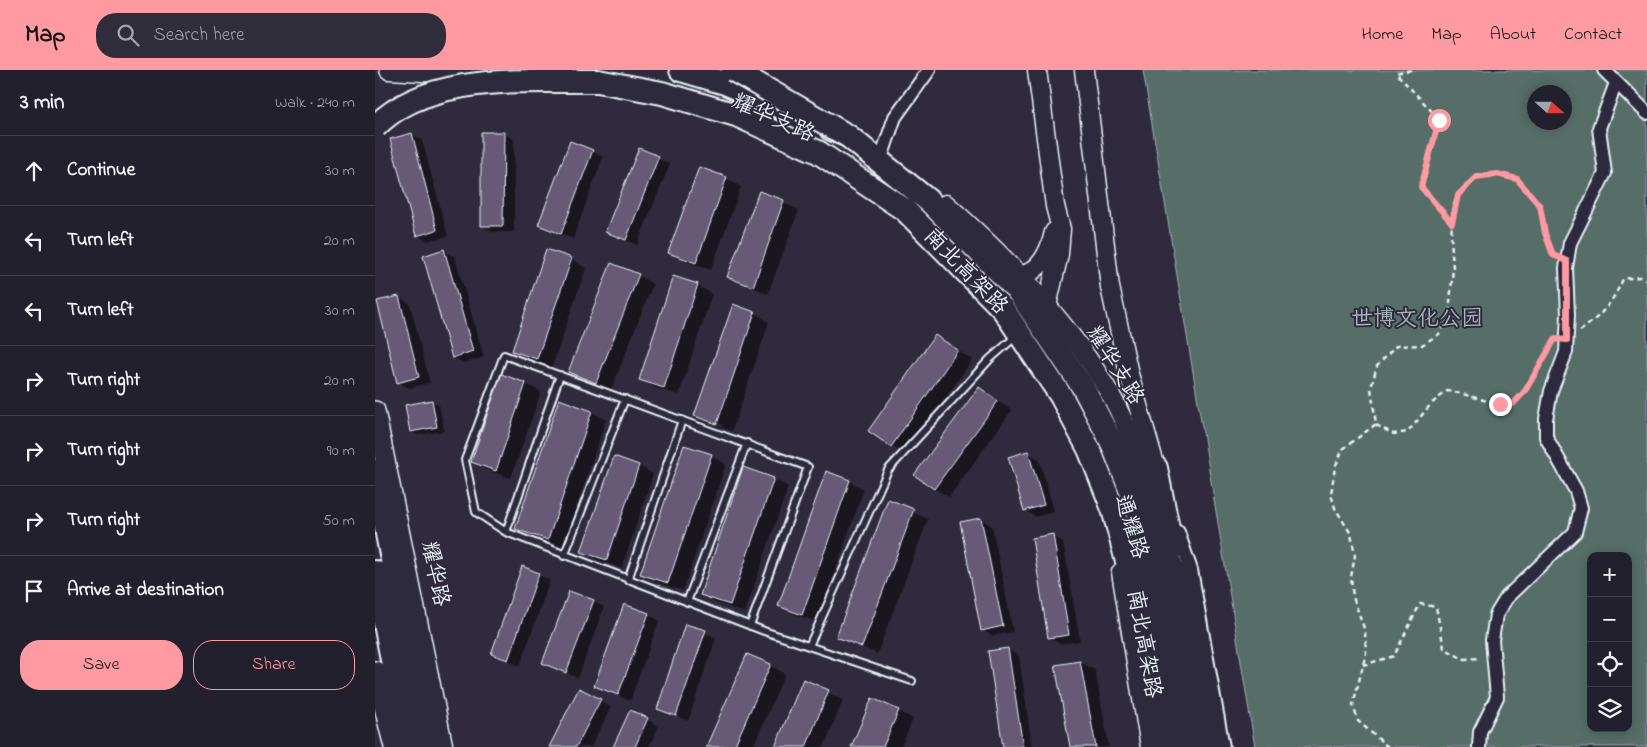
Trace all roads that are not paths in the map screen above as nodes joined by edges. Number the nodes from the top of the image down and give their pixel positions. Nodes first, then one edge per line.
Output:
1 (389, 70) edge
2 (497, 70) edge
3 (681, 70) edge
4 (717, 70) edge
5 (733, 70) edge
6 (929, 70) edge
7 (1037, 70) edge
8 (1084, 70) edge
9 (1604, 70) edge
10 (598, 81) junction
11 (1616, 83) junction
12 (1647, 113) edge
13 (375, 127) edge
14 (848, 136) junction
15 (882, 155) junction
16 (1055, 206) junction
17 (1019, 276) junction
18 (1047, 306) junction
19 (1014, 338) junction
20 (560, 375) junction
21 (625, 399) junction
22 (375, 411) edge
23 (682, 420) junction
24 (747, 443) junction
25 (1156, 468) junction
26 (375, 472) edge
27 (1155, 530) junction
28 (506, 532) junction
29 (564, 556) junction
30 (382, 575) edge
31 (1177, 577) junction
32 (628, 580) junction
33 (687, 602) junction
34 (750, 626) junction
35 (809, 646) junction
36 (375, 671) edge
37 (912, 681) dead end
38 (394, 747) edge
39 (409, 747) edge
40 (428, 747) edge
41 (443, 747) edge
42 (1150, 747) edge
43 (1162, 747) edge
44 (1182, 747) edge
45 (1197, 747) edge
46 (1211, 747) edge
47 (1223, 747) edge
48 (1479, 747) edge

1 - 19 street, 耀华支路
2 - 10 highway, 南北高架路, bridge
3 - 14 highway, 南北高架路, bridge
4 - 15 street, 耀华支路
5 - 14 highway, bridge
6 - 15 street
7 - 16 street
8 - 25 street, 通耀路
9 - 11 street
10 - 13 highway, bridge
10 - 43 highway, 南北高架路
11 - 12 street
11 - 48 street
14 - 44 highway, 南北高架路
15 - 17 street, 耀华支路
16 - 17 street
16 - 18 street
17 - 18 street, 耀华支路
18 - 27 street, 耀华支路
19 - 35 lane
19 - 42 street, 通耀路
20 - 21 lane
20 - 28 lane
20 - 28 lane
21 - 23 lane
21 - 29 lane
22 - 41 main road, 耀华路
23 - 24 lane
23 - 32 lane
24 - 33 lane
24 - 34 lane
25 - 31 highway
25 - 47 street
26 - 30 highway
27 - 31 highway
27 - 45 street, 通耀路
28 - 29 lane
29 - 32 lane
30 - 39 highway
30 - 40 highway
31 - 46 highway
32 - 33 lane
33 - 34 lane
34 - 35 lane
35 - 37 lane
36 - 38 main road

